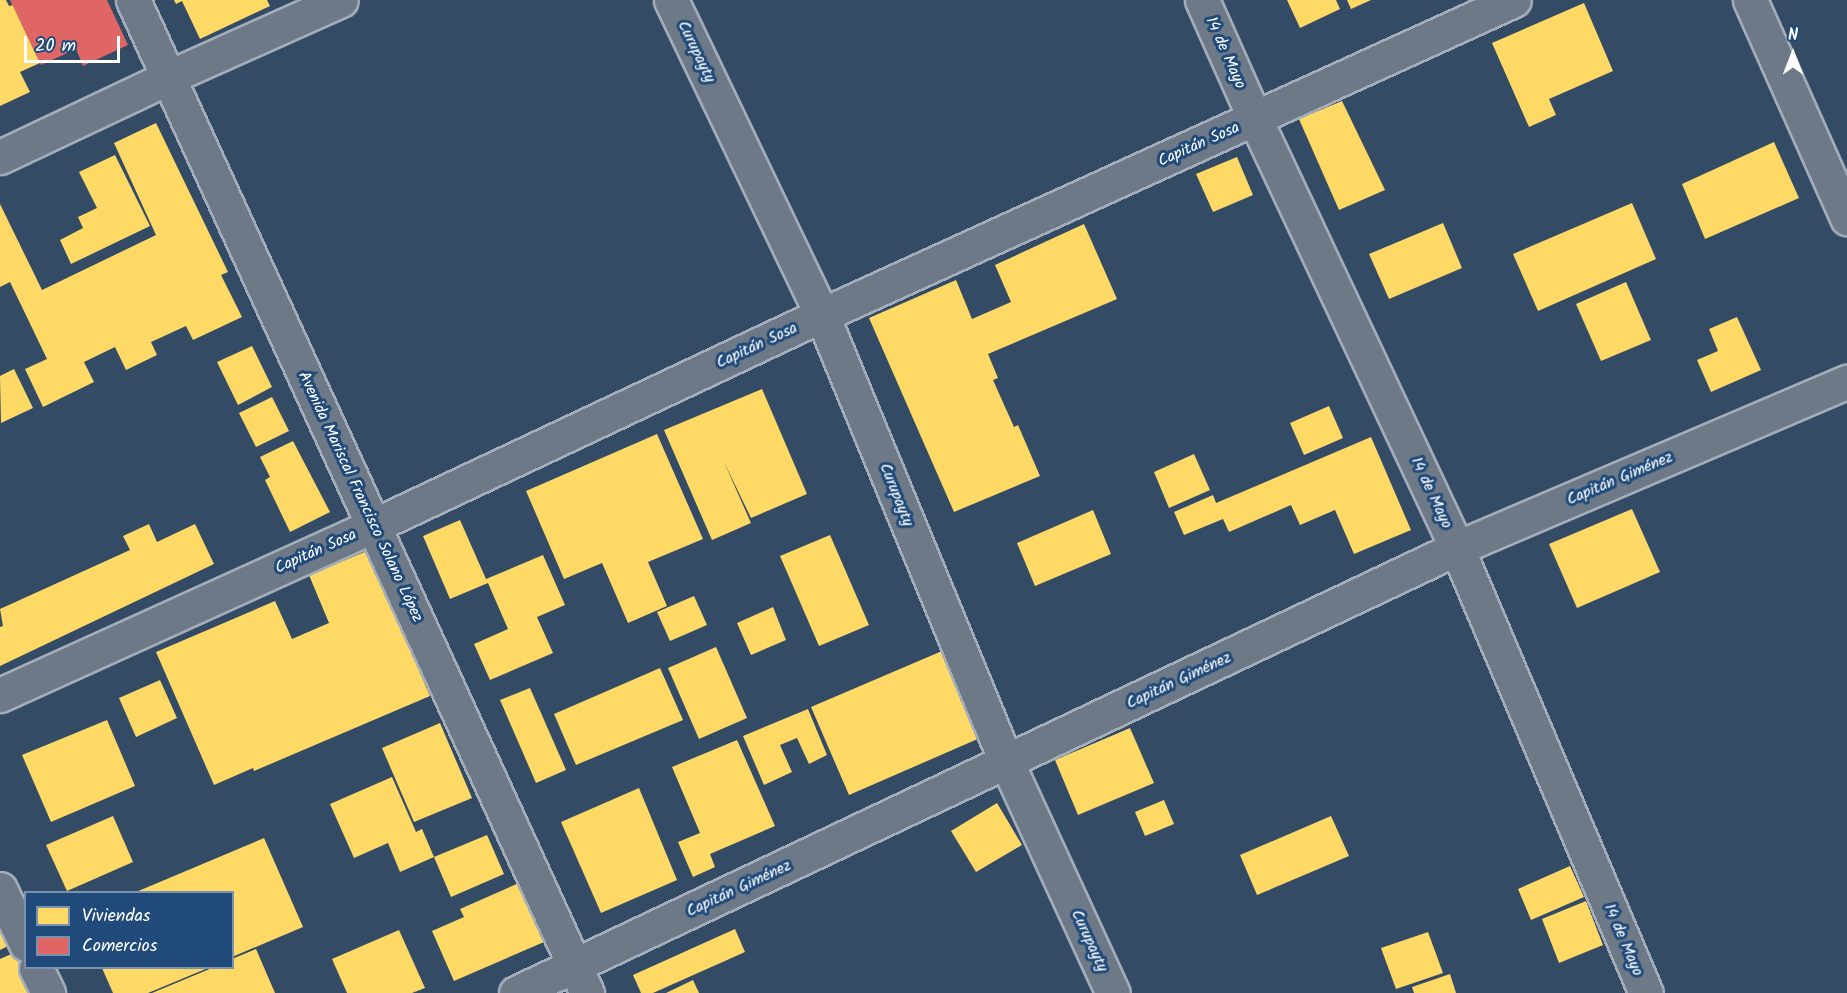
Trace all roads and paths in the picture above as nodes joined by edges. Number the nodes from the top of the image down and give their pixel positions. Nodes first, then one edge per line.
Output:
1 (133, 0) edge
2 (341, 0) edge
3 (671, 0) edge
4 (1202, 0) edge
5 (1514, 0) edge
6 (1750, 0) edge
7 (169, 77) junction
8 (1255, 119) junction
9 (0, 157) edge
10 (1847, 218) edge
11 (822, 315) junction
12 (1847, 382) edge
13 (373, 526) junction
14 (1457, 548) junction
15 (0, 695) edge
16 (1007, 763) junction
17 (0, 889) edge
18 (24, 940) edge
19 (36, 969) edge
20 (581, 980) edge
21 (48, 993) edge
22 (516, 993) edge
23 (1113, 993) edge
24 (1646, 993) edge

1 - 7 street, Avenida Mariscal Francisco Solano López
2 - 7 street
3 - 11 street, Curupayty
4 - 8 street, 14 de Mayo
5 - 8 street, Capitán Sosa
6 - 10 street
7 - 9 street
7 - 13 street, Avenida Mariscal Francisco Solano López
8 - 11 street, Capitán Sosa
8 - 14 street, 14 de Mayo
11 - 13 street, Capitán Sosa
11 - 16 street, Curupayty
12 - 14 street, Capitán Giménez
13 - 15 street, Capitán Sosa
13 - 20 street, Avenida Mariscal Francisco Solano López
14 - 16 street, Capitán Giménez
14 - 24 street, 14 de Mayo
16 - 20 street, Capitán Giménez
16 - 23 street, Curupayty
17 - 18 street
19 - 21 street
20 - 22 street, Capitán Giménez

